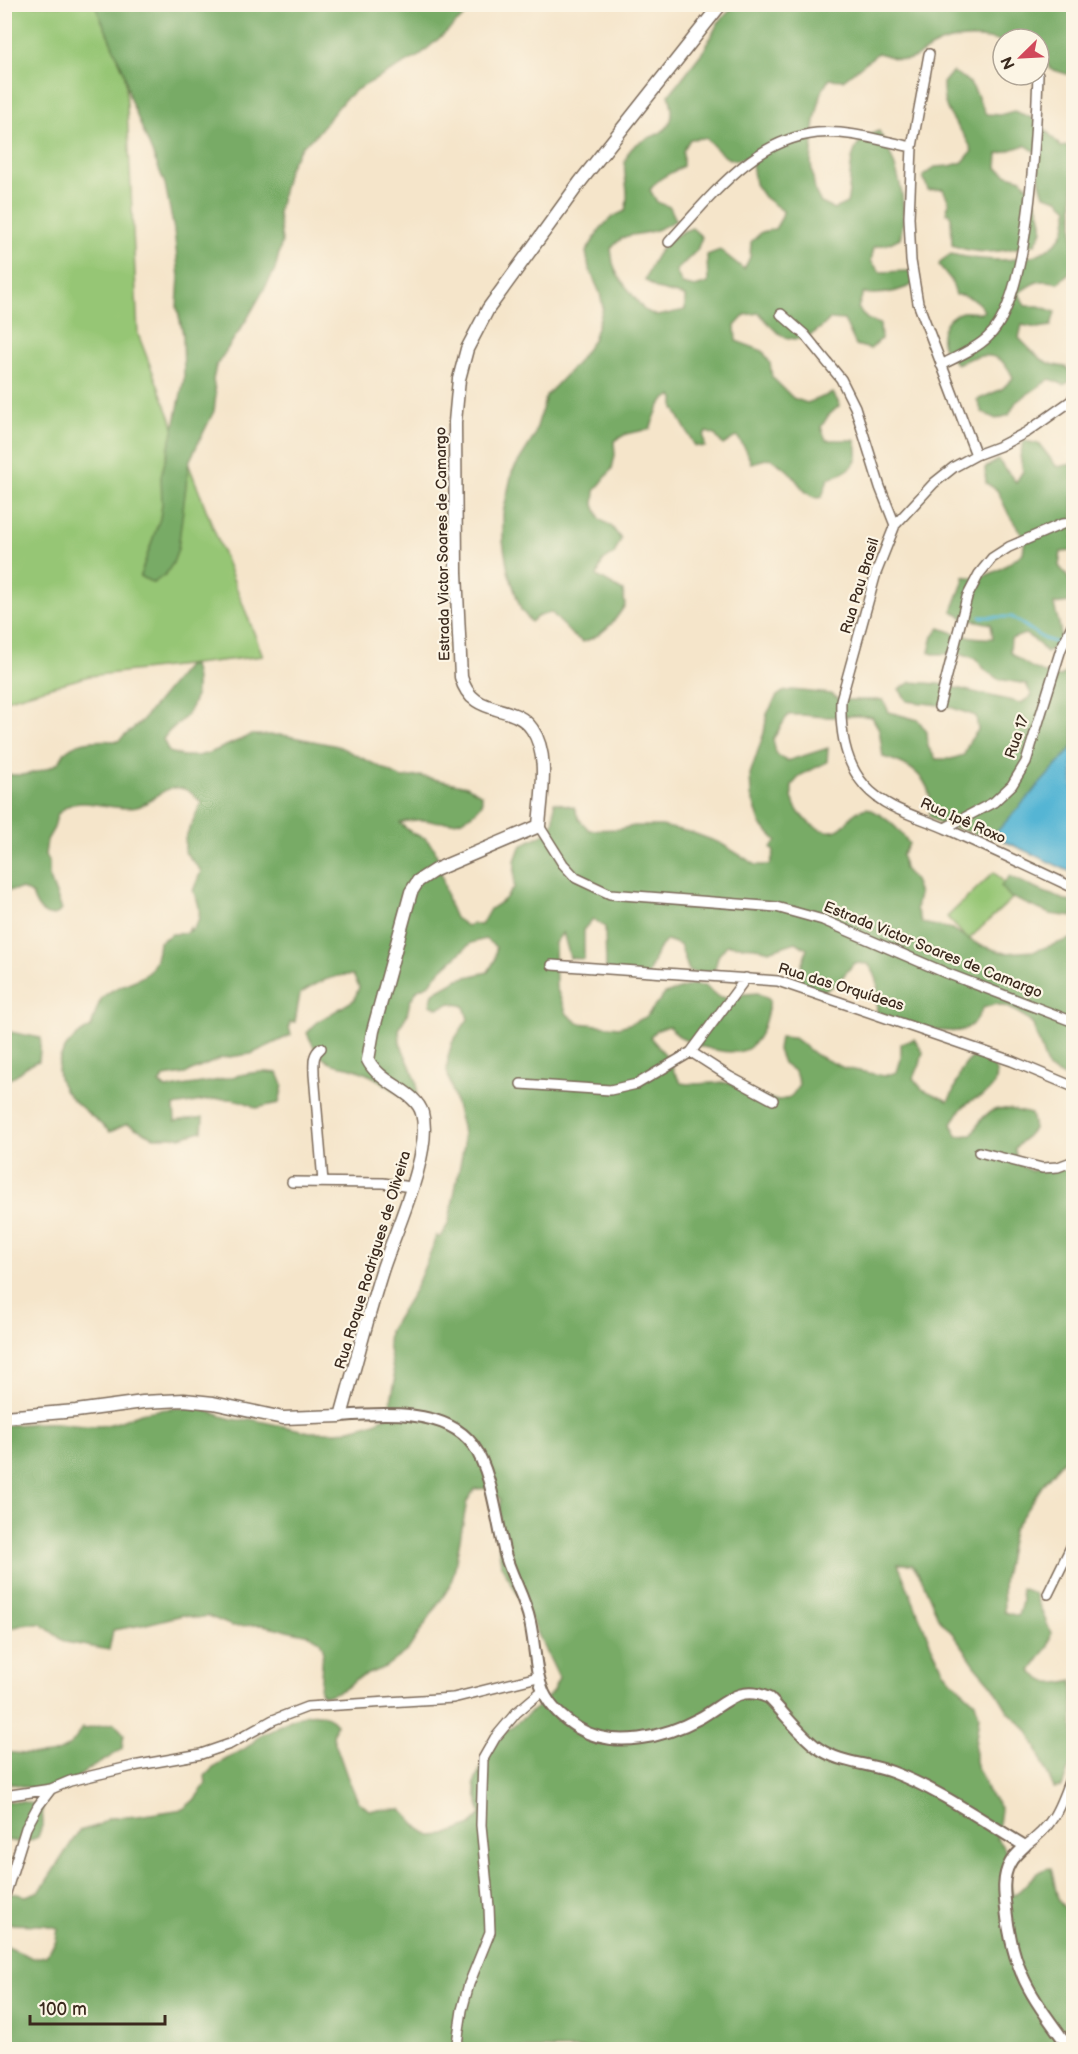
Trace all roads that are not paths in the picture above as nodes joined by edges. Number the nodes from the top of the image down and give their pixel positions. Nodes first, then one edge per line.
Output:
1 (720, 4) edge
2 (929, 54) dead end
3 (1038, 87) edge
4 (912, 147) junction
5 (669, 242) dead end
6 (782, 314) dead end
7 (941, 365) junction
8 (1073, 400) edge
9 (976, 455) junction
10 (1074, 523) edge
11 (895, 525) junction
12 (1074, 621) edge
13 (939, 706) dead end
14 (852, 768) joint
15 (539, 826) junction
16 (945, 828) junction
17 (1074, 888) edge
18 (552, 965) dead end
19 (746, 978) junction
20 (1074, 1022) edge
21 (321, 1048) dead end
22 (691, 1052) junction
23 (521, 1084) dead end
24 (1074, 1087) edge
25 (772, 1100) dead end
26 (979, 1152) dead end
27 (1074, 1161) edge
28 (292, 1182) dead end
29 (323, 1182) junction
30 (411, 1186) junction
31 (341, 1416) junction
32 (4, 1417) edge
33 (1074, 1541) edge
34 (1048, 1594) dead end
35 (538, 1677) junction
36 (542, 1691) junction
37 (1074, 1768) edge
38 (51, 1789) junction
39 (4, 1796) edge
40 (1025, 1846) junction
41 (4, 1899) edge
42 (456, 2049) edge
43 (1071, 2049) edge

1 - 15 main road, Estrada Victor Soares de Camargo
2 - 4 street
3 - 7 street
4 - 5 street
4 - 7 street
6 - 11 street
7 - 9 street
8 - 9 street, Rua Pau Brasil
9 - 11 street, Rua Pau Brasil
10 - 13 street
11 - 14 street, Rua Pau Brasil
12 - 16 street, Rua 17
14 - 16 street, Rua Ipê Roxo
15 - 20 street, Estrada Victor Soares de Camargo
15 - 30 main road, Rua Roque Rodrigues de Oliveira
16 - 17 street, Rua Ipê Roxo
18 - 19 street, Rua das Orquídeas
19 - 22 street
19 - 24 street, Rua das Orquídeas
21 - 29 street
22 - 23 street
22 - 25 street
26 - 27 street
28 - 29 street
29 - 30 street
30 - 31 main road, Rua Roque Rodrigues de Oliveira
31 - 32 main road
31 - 35 street
33 - 34 street
35 - 36 street
35 - 38 street
36 - 40 street
36 - 42 street
37 - 40 street
38 - 39 street
38 - 41 street
40 - 43 street

